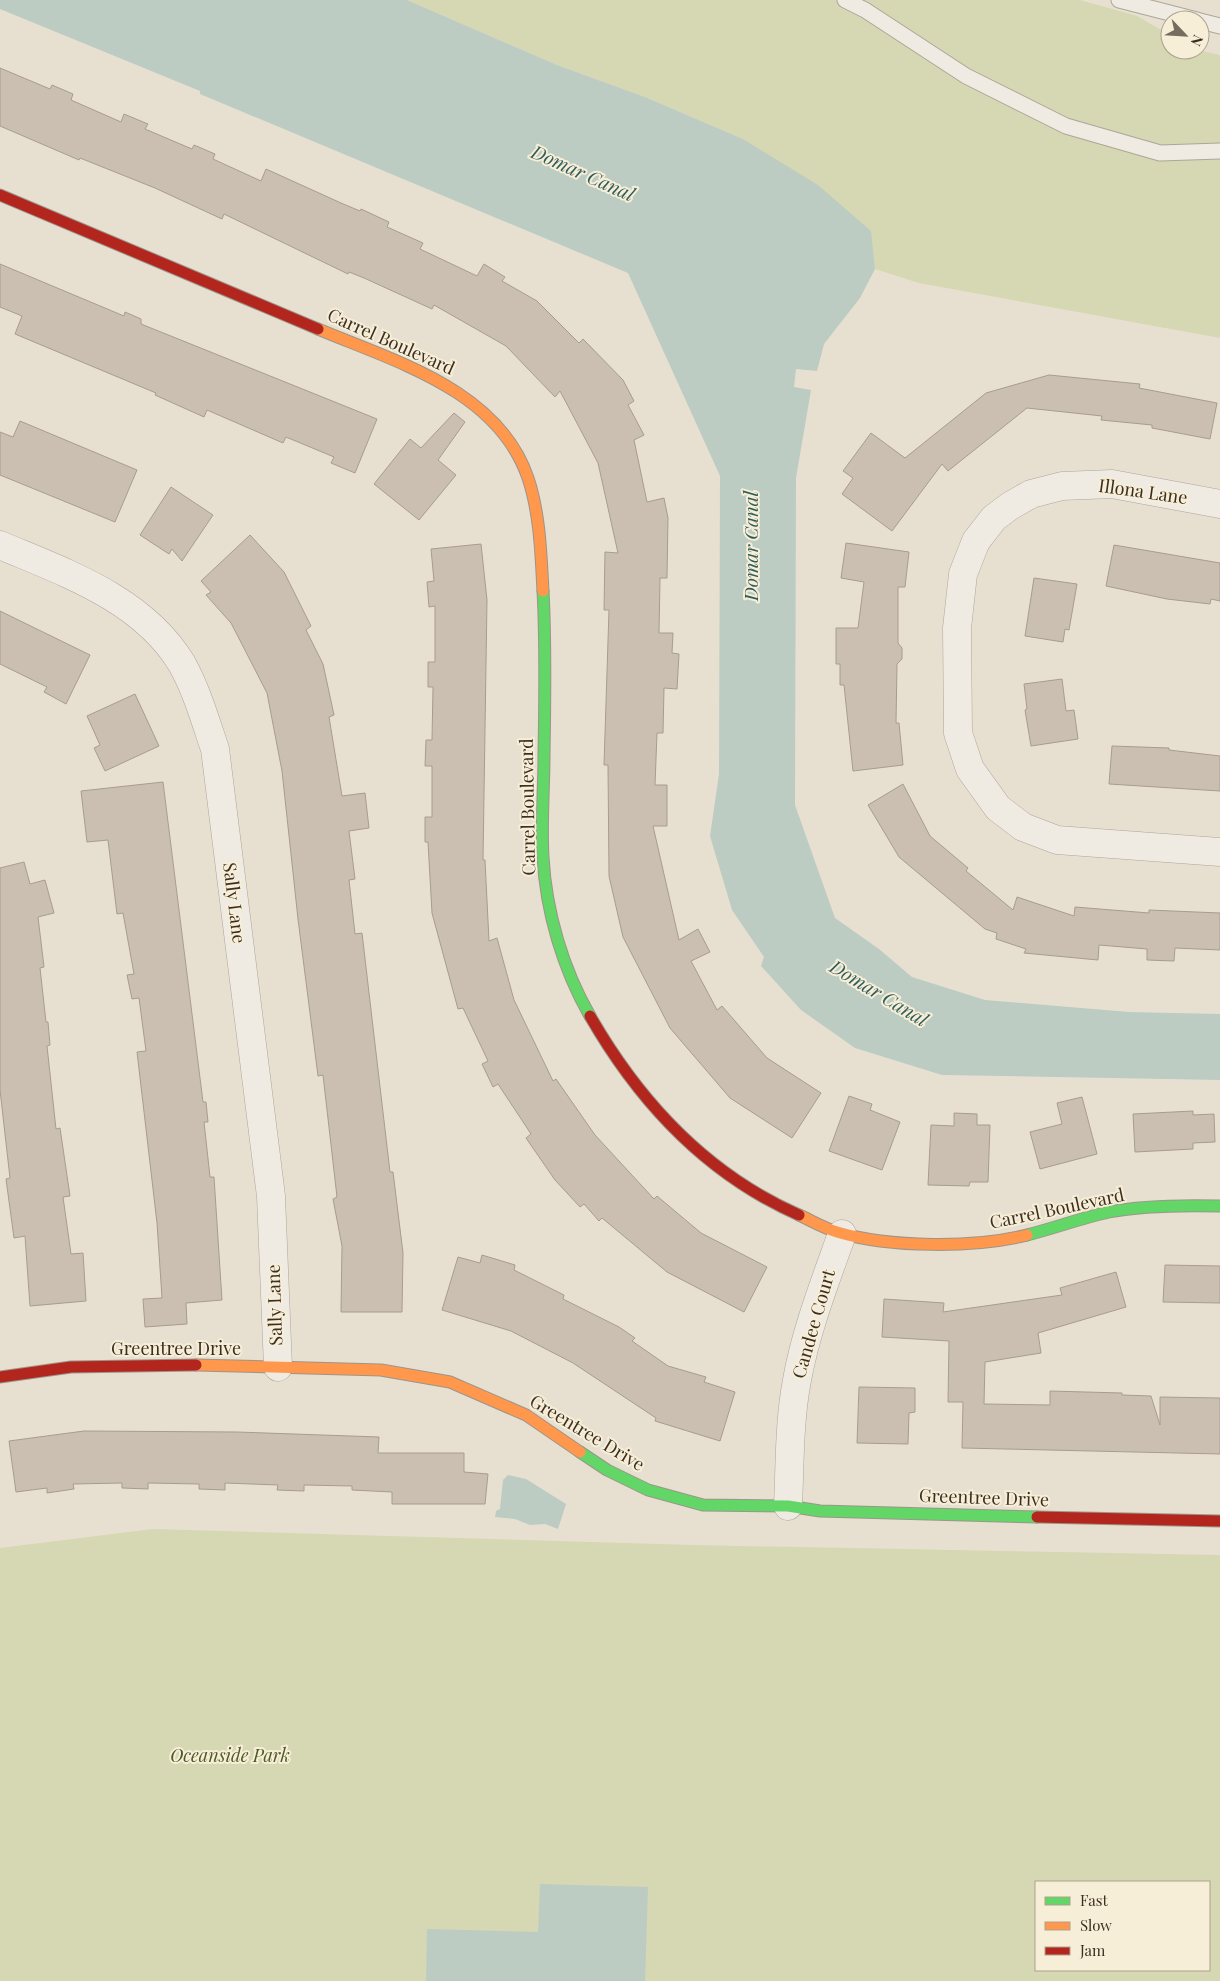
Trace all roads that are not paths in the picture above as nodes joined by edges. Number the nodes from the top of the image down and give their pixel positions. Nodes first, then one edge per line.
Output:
1 (845, 0) edge
2 (1120, 0) edge
3 (1160, 10) edge
4 (1220, 151) edge
5 (0, 195) edge
6 (1220, 504) edge
7 (0, 545) edge
8 (1220, 852) edge
9 (1220, 1206) edge
10 (842, 1234) junction
11 (278, 1368) junction
12 (0, 1378) edge
13 (788, 1506) junction
14 (1220, 1521) edge

1 - 4 lane
2 - 3 lane
5 - 10 street, Carrel Boulevard
6 - 8 street, Illona Lane
7 - 11 street, Sally Lane
9 - 10 street, Carrel Boulevard
10 - 13 street, Candee Court
11 - 12 street, Greentree Drive
11 - 13 street, Greentree Drive
13 - 14 street, Greentree Drive

